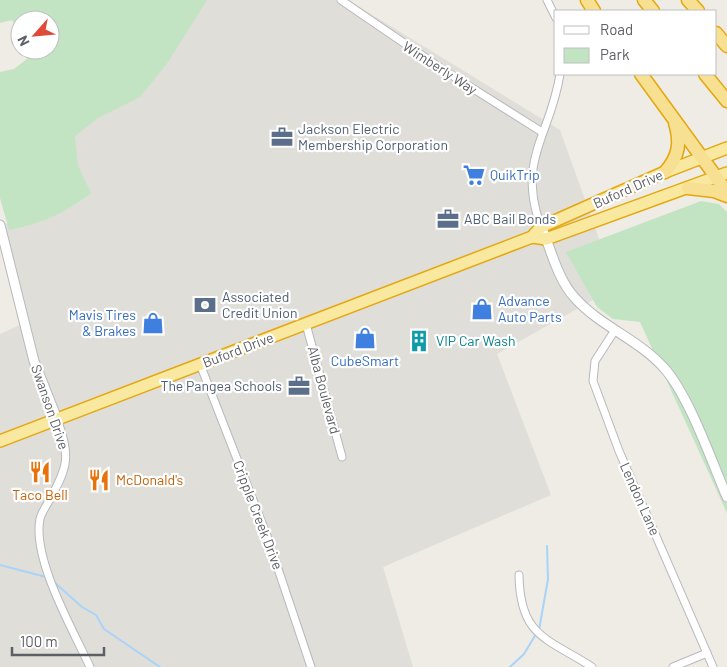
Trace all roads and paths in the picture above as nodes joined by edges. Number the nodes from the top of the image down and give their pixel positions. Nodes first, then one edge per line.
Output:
1 (341, 0) edge
2 (548, 0) edge
3 (644, 0) edge
4 (688, 0) edge
5 (652, 10) edge
6 (697, 10) edge
7 (554, 14) edge
8 (717, 33) edge
9 (727, 46) edge
10 (560, 75) edge
11 (642, 75) edge
12 (706, 75) edge
13 (727, 101) edge
14 (674, 118) junction
15 (542, 132) junction
16 (727, 148) edge
17 (702, 157) junction
18 (665, 172) junction
19 (722, 175) edge
20 (688, 188) junction
21 (727, 194) edge
22 (0, 225) edge
23 (541, 227) junction
24 (532, 237) junction
25 (546, 238) junction
26 (306, 324) junction
27 (615, 330) junction
28 (200, 364) junction
29 (57, 420) junction
30 (0, 441) edge
31 (342, 457) dead end
32 (727, 496) edge
33 (519, 575) dead end
34 (707, 652) junction
35 (90, 667) edge
36 (312, 667) edge
37 (592, 667) edge
38 (673, 667) edge
39 (714, 667) edge

1 - 15 street, Wimberly Way
2 - 7 street
3 - 5 highway
4 - 6 highway
8 - 9 highway
10 - 15 street
11 - 14 highway
12 - 13 highway
14 - 17 highway
14 - 18 highway
15 - 23 street
16 - 17 highway, Buford Drive
17 - 18 highway, Buford Drive
17 - 19 highway
18 - 23 highway, Buford Drive
19 - 20 highway, Buford Drive
19 - 21 highway
20 - 21 highway
20 - 25 highway, Buford Drive
22 - 29 street, Swanson Drive
23 - 24 highway, Buford Drive
23 - 25 street
24 - 25 highway, Buford Drive
24 - 26 highway, Buford Drive
25 - 27 street
26 - 28 highway, Buford Drive
26 - 31 street, Alba Boulevard
27 - 32 street
27 - 34 street, Lendon Lane
28 - 29 highway, Buford Drive
28 - 36 street, Cripple Creek Drive
29 - 30 highway, Buford Drive
29 - 35 street, Swanson Drive
33 - 37 street
34 - 38 street
34 - 39 street, Lendon Lane

